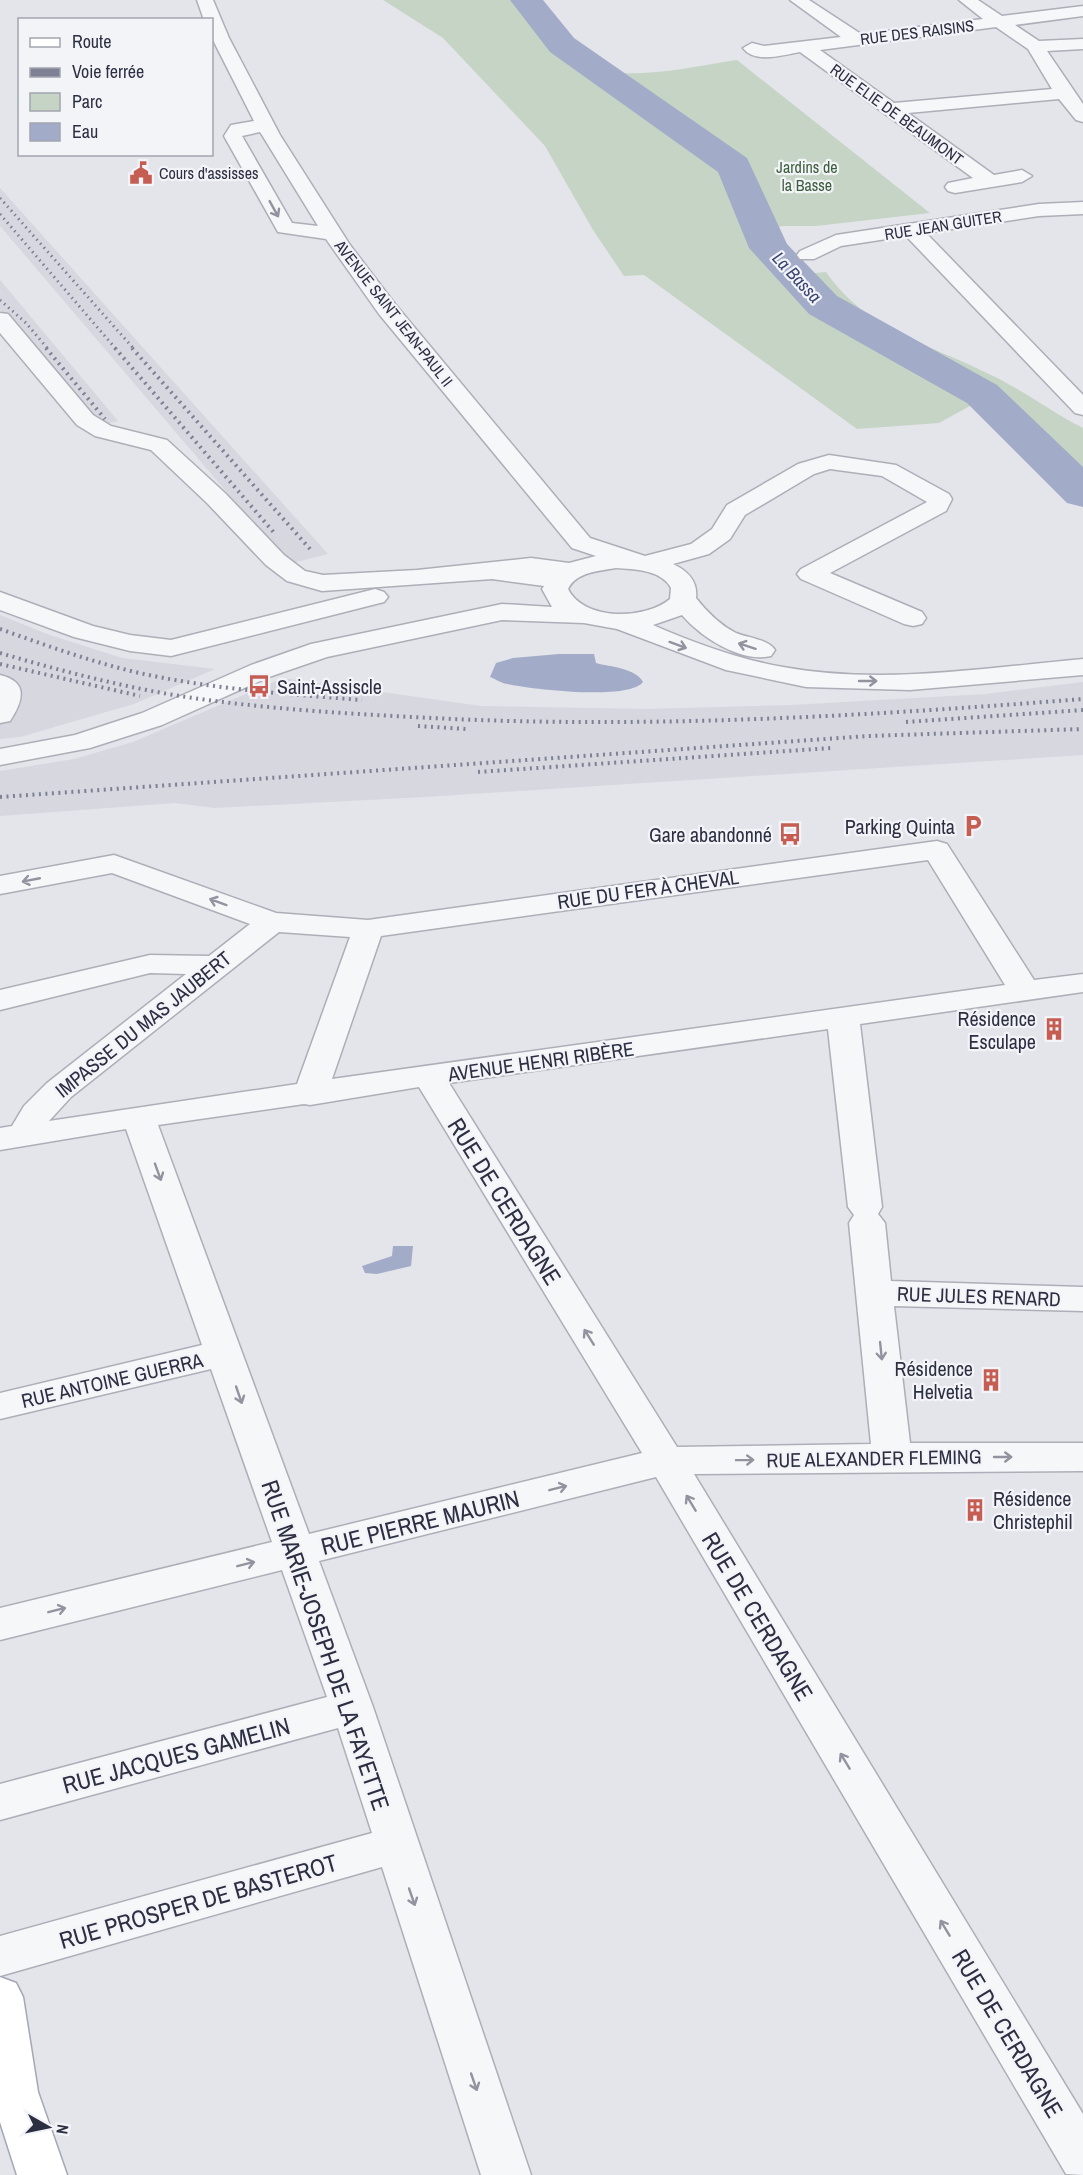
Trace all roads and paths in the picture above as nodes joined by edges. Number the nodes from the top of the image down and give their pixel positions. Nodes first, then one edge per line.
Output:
1 (205, 0) edge
2 (798, 0) edge
3 (967, 0) edge
4 (1083, 11) edge
5 (212, 18) edge
6 (213, 20) edge
7 (1003, 21) junction
8 (858, 40) junction
9 (1083, 44) edge
10 (1035, 46) junction
11 (804, 47) junction
12 (752, 48) dead end
13 (1076, 105) edge
14 (890, 109) junction
15 (266, 125) junction
16 (1022, 176) dead end
17 (990, 181) junction
18 (956, 187) dead end
19 (1083, 208) edge
20 (911, 230) junction
21 (333, 234) junction
22 (807, 255) dead end
23 (0, 320) edge
24 (1083, 408) edge
25 (700, 549) junction
26 (643, 562) junction
27 (568, 569) junction
28 (417, 579) junction
29 (681, 588) junction
30 (0, 600) edge
31 (502, 612) junction
32 (582, 616) junction
33 (913, 618) dead end
34 (624, 622) junction
35 (1083, 648) edge
36 (1068, 662) edge
37 (0, 683) edge
38 (0, 715) edge
39 (0, 757) edge
40 (0, 885) edge
41 (272, 922) junction
42 (368, 929) junction
43 (214, 966) junction
44 (1083, 983) edge
45 (1025, 991) junction
46 (0, 1000) edge
47 (843, 1017) junction
48 (429, 1077) junction
49 (310, 1095) junction
50 (138, 1117) junction
51 (12, 1138) edge
52 (875, 1293) junction
53 (1083, 1299) edge
54 (224, 1353) junction
55 (0, 1406) edge
56 (892, 1457) junction
57 (1083, 1457) edge
58 (666, 1461) junction
59 (294, 1553) junction
60 (0, 1624) edge
61 (352, 1707) junction
62 (0, 1802) edge
63 (395, 1845) junction
64 (0, 1956) edge
65 (0, 1997) edge
66 (1083, 2158) edge
67 (42, 2175) edge
68 (506, 2175) edge

1 - 5 street, AVENUE SAINT JEAN-PAUL II
2 - 8 street
3 - 7 street
4 - 7 street, RUE DES RAISINS
6 - 15 street, AVENUE SAINT JEAN-PAUL II
7 - 8 street, RUE DES RAISINS
7 - 10 street
8 - 11 street, RUE DES RAISINS
9 - 10 street
10 - 13 street
11 - 12 street, RUE DES RAISINS
11 - 14 street, RUE ELIE DE BEAUMONT
13 - 14 street
14 - 17 street, RUE ELIE DE BEAUMONT
15 - 21 street, AVENUE SAINT JEAN-PAUL II
15 -> 21 street
16 - 17 street, RUE ELIE DE BEAUMONT
17 - 18 street, RUE ELIE DE BEAUMONT
19 - 20 street, RUE JEAN GUITER
20 - 22 street, RUE JEAN GUITER
20 - 24 street
21 - 27 street, AVENUE SAINT JEAN-PAUL II
23 - 28 street
25 - 26 street
25 - 29 street
25 - 33 street
26 - 27 street
26 - 29 street
27 - 28 street
27 - 31 street
27 - 32 street, AVENUE SAINT JEAN-PAUL II
28 - 30 street
29 - 34 street
36 -> 29 street
31 - 32 street
31 - 39 street
32 - 34 street
34 -> 36 street
35 - 36 street
37 - 38 street
41 -> 40 street
41 - 42 street
41 - 43 street, IMPASSE DU MAS JAUBERT
42 - 45 street, RUE DU FER À CHEVAL
42 - 49 street
43 - 46 street
43 - 51 street, IMPASSE DU MAS JAUBERT
44 - 45 street, AVENUE HENRI RIBÈRE
45 - 47 street, AVENUE HENRI RIBÈRE
47 - 48 street, AVENUE HENRI RIBÈRE
47 - 52 street, RUE JULES RENARD
48 - 49 street, AVENUE HENRI RIBÈRE
58 -> 48 street, RUE DE CERDAGNE
49 - 50 street, AVENUE HENRI RIBÈRE
50 - 51 street, AVENUE HENRI RIBÈRE
50 -> 54 street, RUE MARIE-JOSEPH DE LA FAYETTE
52 - 53 street, RUE JULES RENARD
52 -> 56 street, RUE JULES RENARD
54 - 55 street, RUE ANTOINE GUERRA
54 -> 59 street, RUE MARIE-JOSEPH DE LA FAYETTE
56 -> 57 street, RUE ALEXANDER FLEMING
58 -> 56 street, RUE ALEXANDER FLEMING
59 -> 58 street, RUE PIERRE MAURIN
66 -> 58 street, RUE DE CERDAGNE
60 -> 59 street, RUE PIERRE MAURIN
59 - 61 street, RUE MARIE-JOSEPH DE LA FAYETTE
61 - 62 street, RUE JACQUES GAMELIN
61 - 63 street, RUE MARIE-JOSEPH DE LA FAYETTE
63 - 64 street, RUE PROSPER DE BASTEROT
63 -> 68 street, RUE MARIE-JOSEPH DE LA FAYETTE
65 - 67 main road

